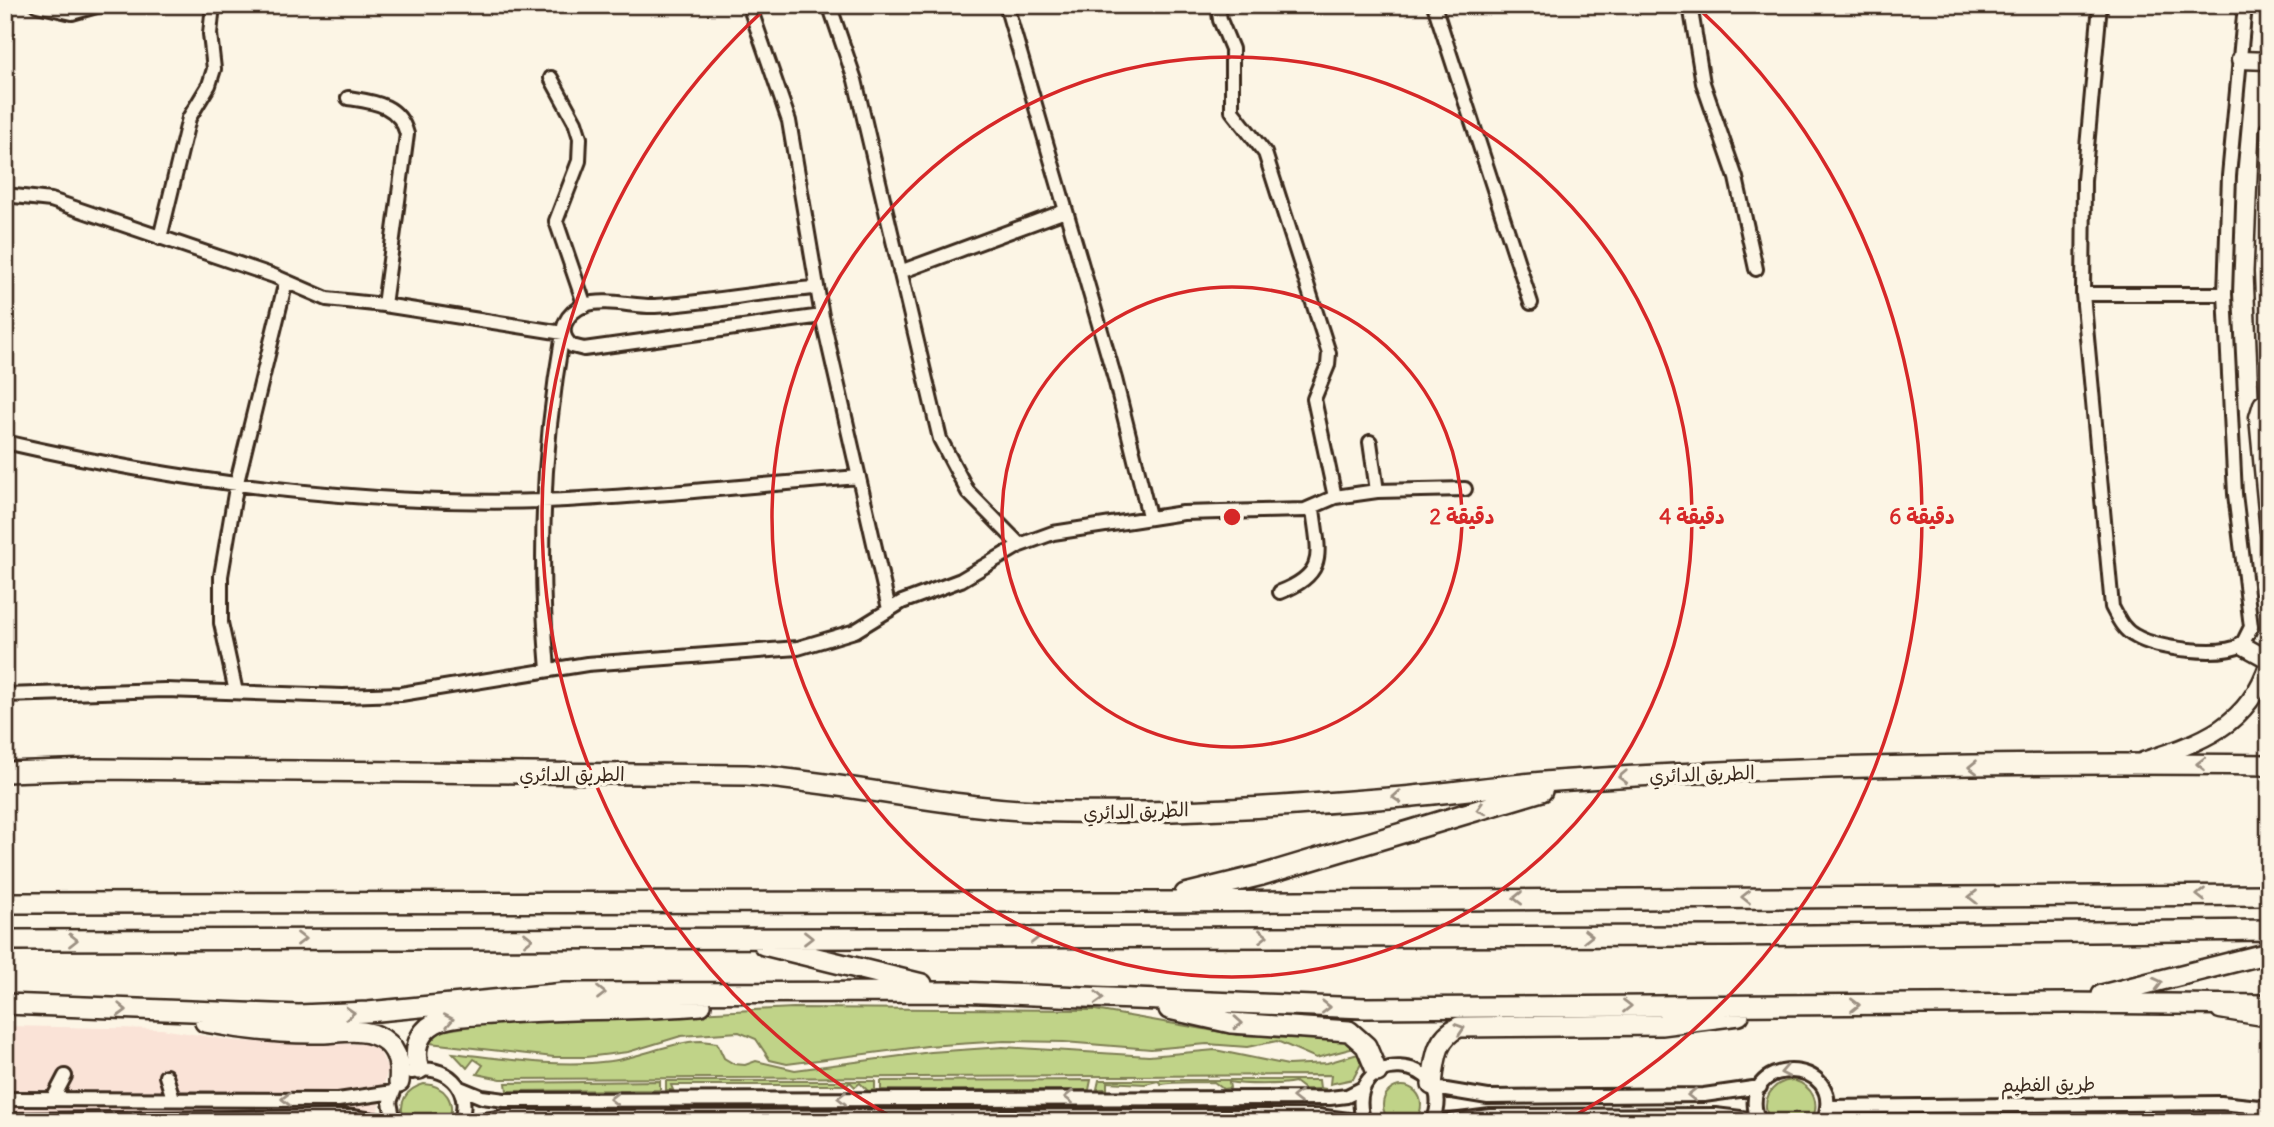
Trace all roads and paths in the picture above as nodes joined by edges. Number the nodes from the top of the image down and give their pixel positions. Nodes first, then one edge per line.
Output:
1 (37, 5) edge
2 (100, 5) edge
3 (213, 5) edge
4 (749, 5) edge
5 (1006, 5) edge
6 (1218, 5) edge
7 (1434, 5) edge
8 (1690, 5) edge
9 (2100, 5) edge
10 (2245, 5) edge
11 (831, 10) dead end
12 (2240, 60) junction
13 (2269, 61) edge
14 (551, 78) dead end
15 (348, 98) dead end
16 (2269, 129) edge
17 (5, 195) edge
18 (1065, 211) junction
19 (160, 238) junction
20 (1756, 270) dead end
21 (900, 272) junction
22 (286, 281) junction
23 (817, 288) junction
24 (2083, 293) junction
25 (2225, 295) junction
26 (1531, 303) dead end
27 (384, 305) junction
28 (584, 306) junction
29 (822, 316) junction
30 (563, 332) junction
31 (2266, 400) junction
32 (2269, 422) edge
33 (5, 442) edge
34 (1370, 442) dead end
35 (859, 477) junction
36 (237, 482) junction
37 (1465, 489) dead end
38 (1377, 491) junction
39 (1335, 497) junction
40 (542, 500) junction
41 (1312, 509) junction
42 (1149, 516) junction
43 (2269, 531) edge
44 (1020, 545) junction
45 (1280, 592) dead end
46 (889, 610) junction
47 (2242, 645) junction
48 (2269, 661) edge
49 (548, 670) junction
50 (236, 692) junction
51 (5, 695) edge
52 (2136, 763) junction
53 (2269, 765) edge
54 (5, 772) edge
55 (1569, 780) junction
56 (2269, 895) edge
57 (1150, 902) junction
58 (5, 904) edge
59 (2269, 930) edge
60 (739, 939) junction
61 (5, 940) edge
62 (2269, 953) edge
63 (957, 992) junction
64 (738, 993) junction
65 (1148, 1001) junction
66 (2067, 1003) junction
67 (5, 1004) edge
68 (2197, 1004) junction
69 (1775, 1005) junction
70 (2269, 1005) edge
71 (182, 1012) junction
72 (2269, 1018) edge
73 (419, 1069) junction
74 (1377, 1072) junction
75 (65, 1076) dead end
76 (166, 1076) dead end
77 (1433, 1086) junction
78 (396, 1087) junction
79 (1760, 1087) junction
80 (460, 1088) junction
81 (1363, 1088) junction
82 (173, 1098) junction
83 (5, 1099) edge
84 (53, 1099) junction
85 (1827, 1107) junction
86 (2269, 1108) edge
87 (5, 1120) edge
88 (1758, 1121) edge
89 (387, 1122) edge
90 (394, 1122) edge
91 (460, 1122) edge
92 (471, 1122) edge
93 (1364, 1122) edge
94 (1433, 1122) edge
95 (1444, 1122) edge
96 (1824, 1122) edge

1 - 2 street
3 - 19 street
4 - 23 street
5 - 18 street
6 - 39 street
7 - 26 street
8 - 20 street
9 - 24 street
10 - 12 street
11 - 21 street
12 - 13 main road
12 - 25 street
14 - 28 street
15 - 27 street
16 - 31 main road
17 - 19 street
18 - 21 street
18 - 42 street
19 - 22 street
21 - 44 street
22 - 27 street
22 - 36 street
23 - 28 street
23 - 29 street
24 - 25 street
24 - 47 street
25 - 47 street
27 - 30 street
28 - 30 street
29 - 30 street
29 - 35 street
30 - 40 street
31 - 32 main road
31 - 43 main road
33 - 36 street
34 - 38 street
35 - 40 street
35 - 46 street
36 - 40 street
36 - 50 street
37 - 38 street
38 - 39 street
39 - 41 street
40 - 49 street
41 - 42 street
41 - 45 street
42 - 44 street
44 - 46 street
46 - 49 street
47 - 48 main road
48 - 52 main road
49 - 50 street
50 - 51 street
53 -> 52 highway, الطريق الدائري
52 -> 55 highway, الطريق الدائري
55 -> 54 highway, الطريق الدائري
55 -> 57 highway
56 -> 57 highway
57 - 58 highway
60 -> 59 highway
61 -> 60 highway
60 - 63 highway
66 -> 62 highway
63 - 64 highway
63 -> 65 highway
71 -> 64 highway
73 -> 64 highway
65 -> 69 highway
65 -> 74 highway
66 - 68 highway
69 -> 66 highway
67 -> 71 highway
68 - 70 highway
68 - 72 main road
77 -> 69 highway
71 - 78 highway
73 - 78 street
73 - 80 street
74 - 77 street
74 - 81 street
75 - 84 street
76 - 82 street
79 -> 77 street
77 - 94 street
78 -> 82 street
78 - 90 street
85 -> 79 street
79 - 88 street
81 -> 80 street
80 - 91 street
81 - 93 street
82 - 84 street
83 - 84 street
85 - 86 street, طريق الفطيم
85 - 96 street
87 - 89 street
88 - 95 street
92 - 93 street

